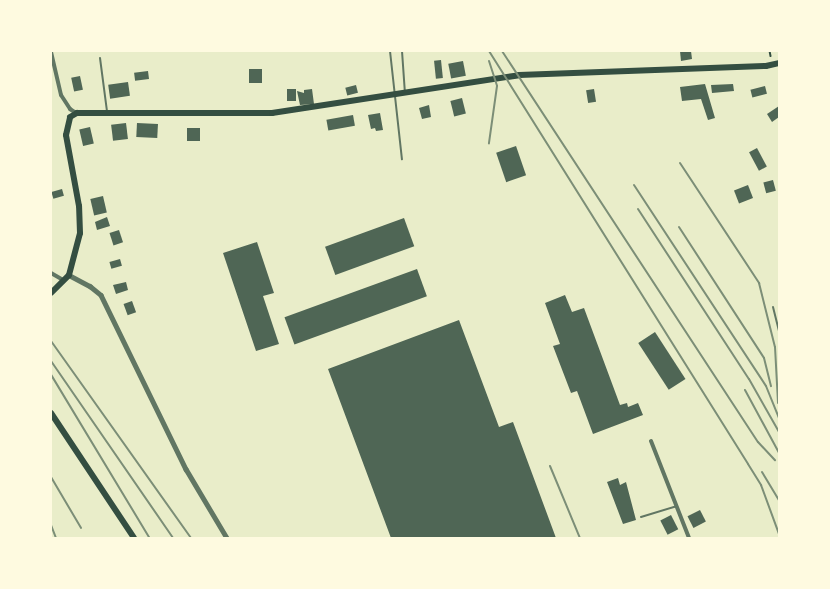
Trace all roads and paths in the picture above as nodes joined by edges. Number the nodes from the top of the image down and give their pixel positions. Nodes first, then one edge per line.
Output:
1 (390, 51) edge
2 (402, 51) edge
3 (770, 51) edge
4 (51, 52) edge
5 (771, 56) dead end
6 (99, 58) dead end
7 (779, 63) edge
8 (405, 93) junction
9 (395, 95) junction
10 (107, 111) junction
11 (76, 113) junction
12 (402, 159) dead end
13 (51, 273) edge
14 (66, 278) junction
15 (51, 293) edge
16 (773, 308) dead end
17 (779, 331) edge
18 (51, 413) edge
19 (651, 441) dead end
20 (676, 506) junction
21 (641, 518) dead end
22 (134, 538) edge
23 (227, 538) edge
24 (689, 538) edge

1 - 9 lane
2 - 8 lane
3 - 5 path
4 - 11 street
6 - 10 lane
7 - 8 highway
8 - 9 highway
9 - 10 highway
9 - 12 lane
10 - 11 highway
11 - 14 highway
13 - 14 street
14 - 15 highway
14 - 23 street
16 - 17 lane
18 - 22 highway
19 - 20 street
20 - 21 lane
20 - 24 street

